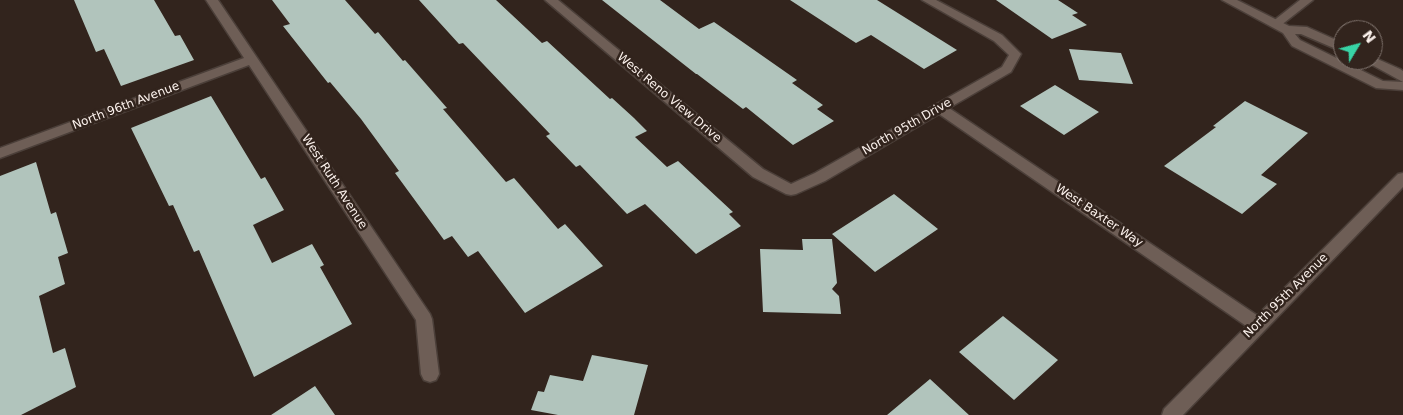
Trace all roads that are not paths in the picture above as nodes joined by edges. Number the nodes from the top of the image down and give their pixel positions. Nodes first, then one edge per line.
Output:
1 (212, 0) edge
2 (551, 0) edge
3 (928, 0) edge
4 (1228, 0) edge
5 (1307, 0) edge
6 (1276, 24) junction
7 (1288, 30) junction
8 (1333, 44) edge
9 (252, 58) junction
10 (1383, 66) edge
11 (1403, 78) edge
12 (1403, 86) edge
13 (939, 108) junction
14 (0, 153) edge
15 (1403, 178) edge
16 (791, 190) joint
17 (1258, 325) junction
18 (430, 374) dead end
19 (1171, 415) edge

1 - 9 street, West Ruth Avenue
2 - 16 street, West Reno View Drive
3 - 13 street, North 95th Drive
4 - 6 street
5 - 6 street
6 - 7 street
7 - 8 street
7 - 12 street
9 - 14 street, North 96th Avenue
9 - 18 street, West Ruth Avenue
10 - 11 street
13 - 16 street, North 95th Drive
13 - 17 street, West Baxter Way
15 - 17 street, North 95th Avenue
17 - 19 street, North 95th Avenue

